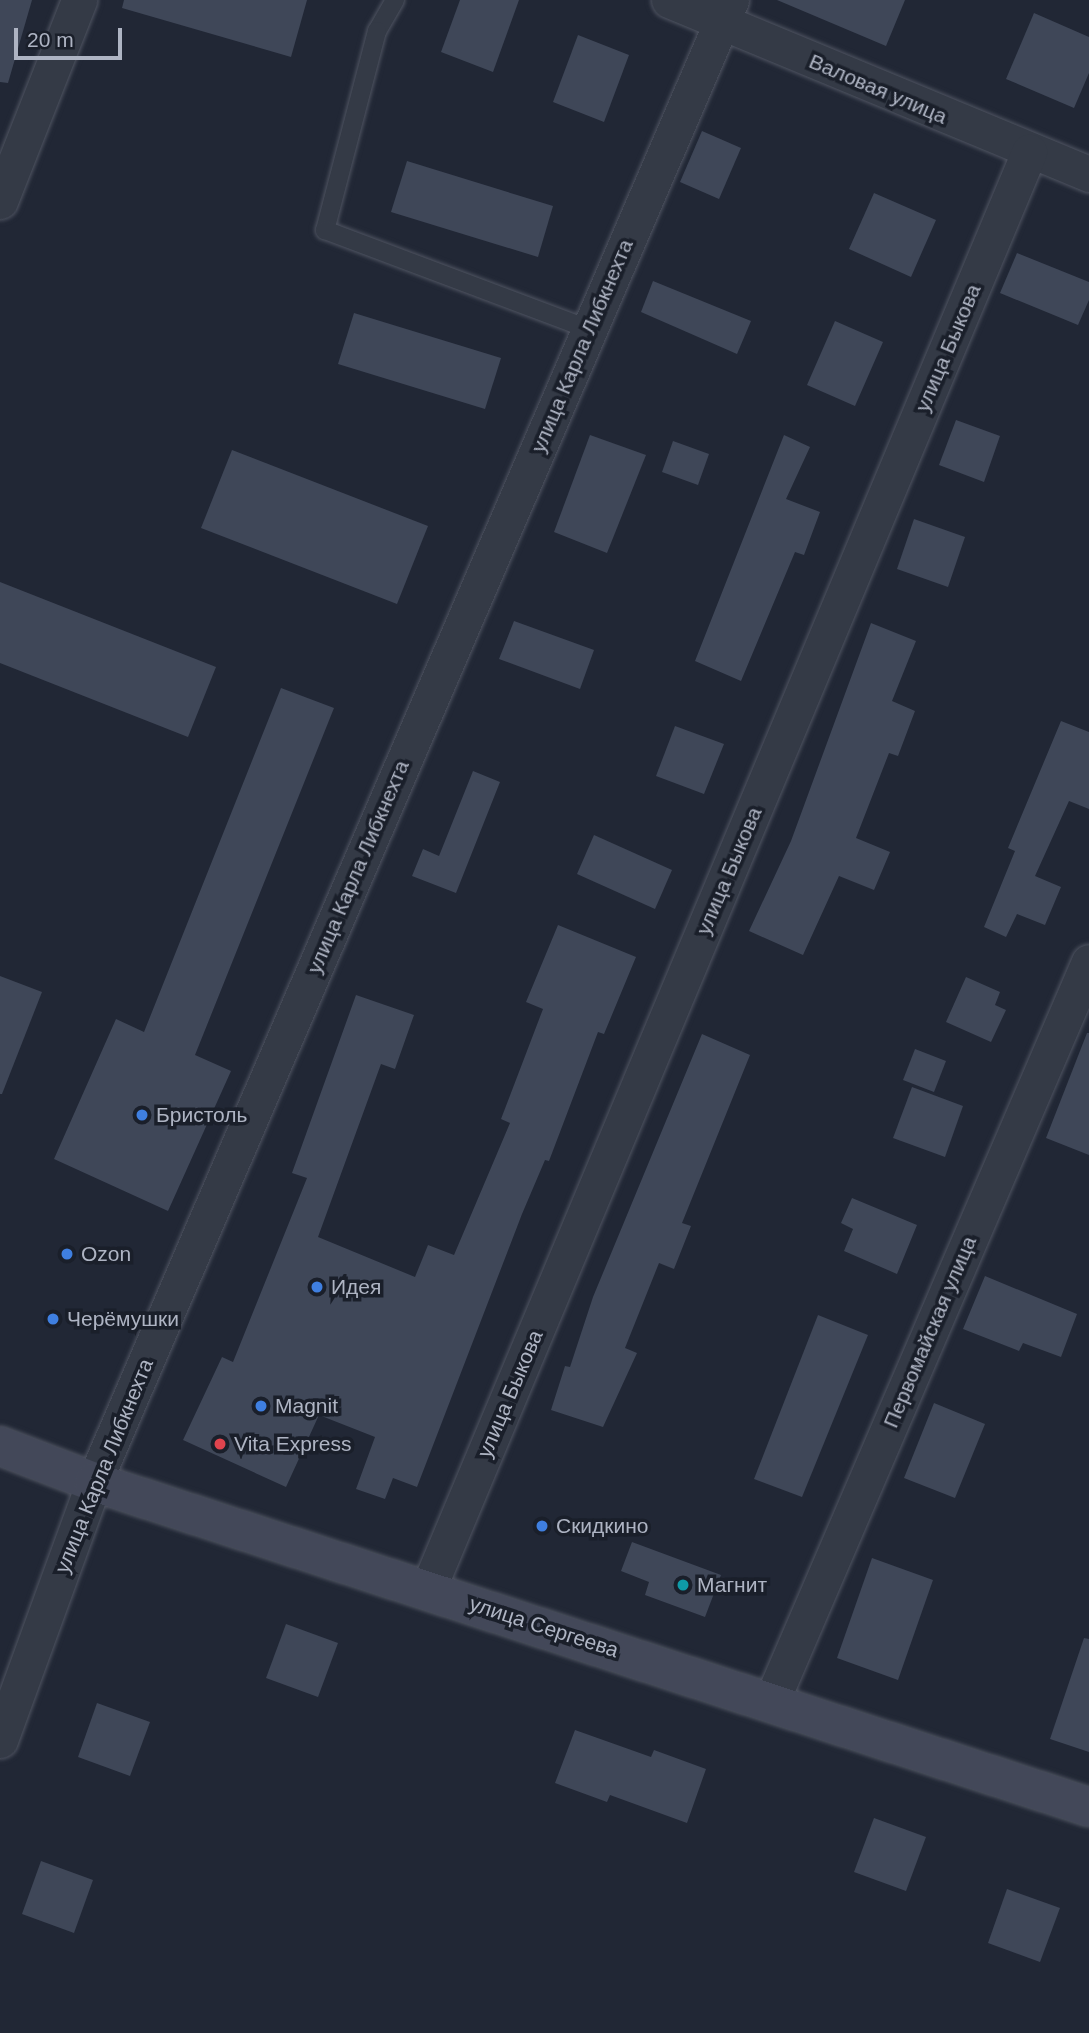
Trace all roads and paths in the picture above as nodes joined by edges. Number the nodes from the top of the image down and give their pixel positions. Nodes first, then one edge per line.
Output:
1 (79, 0) edge
2 (395, 0) edge
3 (668, 0) edge
4 (726, 11) edge
5 (1030, 152) junction
6 (1089, 174) edge
7 (0, 201) edge
8 (589, 329) junction
9 (1089, 962) edge
10 (0, 1446) edge
11 (94, 1482) junction
12 (428, 1589) junction
13 (771, 1702) junction
14 (0, 1740) edge
15 (1089, 1807) edge

1 - 7 street
2 - 8 lane
3 - 4 street, Валовая улица
4 - 5 street, Валовая улица
4 - 8 street, улица Карла Либкнехта
5 - 6 street, Валовая улица
5 - 12 street, улица Быкова
8 - 11 street, улица Карла Либкнехта
9 - 13 street, Первомайская улица
10 - 11 main road, улица Сергеева
11 - 12 main road, улица Сергеева
11 - 14 street, улица Карла Либкнехта
12 - 13 main road, улица Сергеева
13 - 15 main road, улица Сергеева

